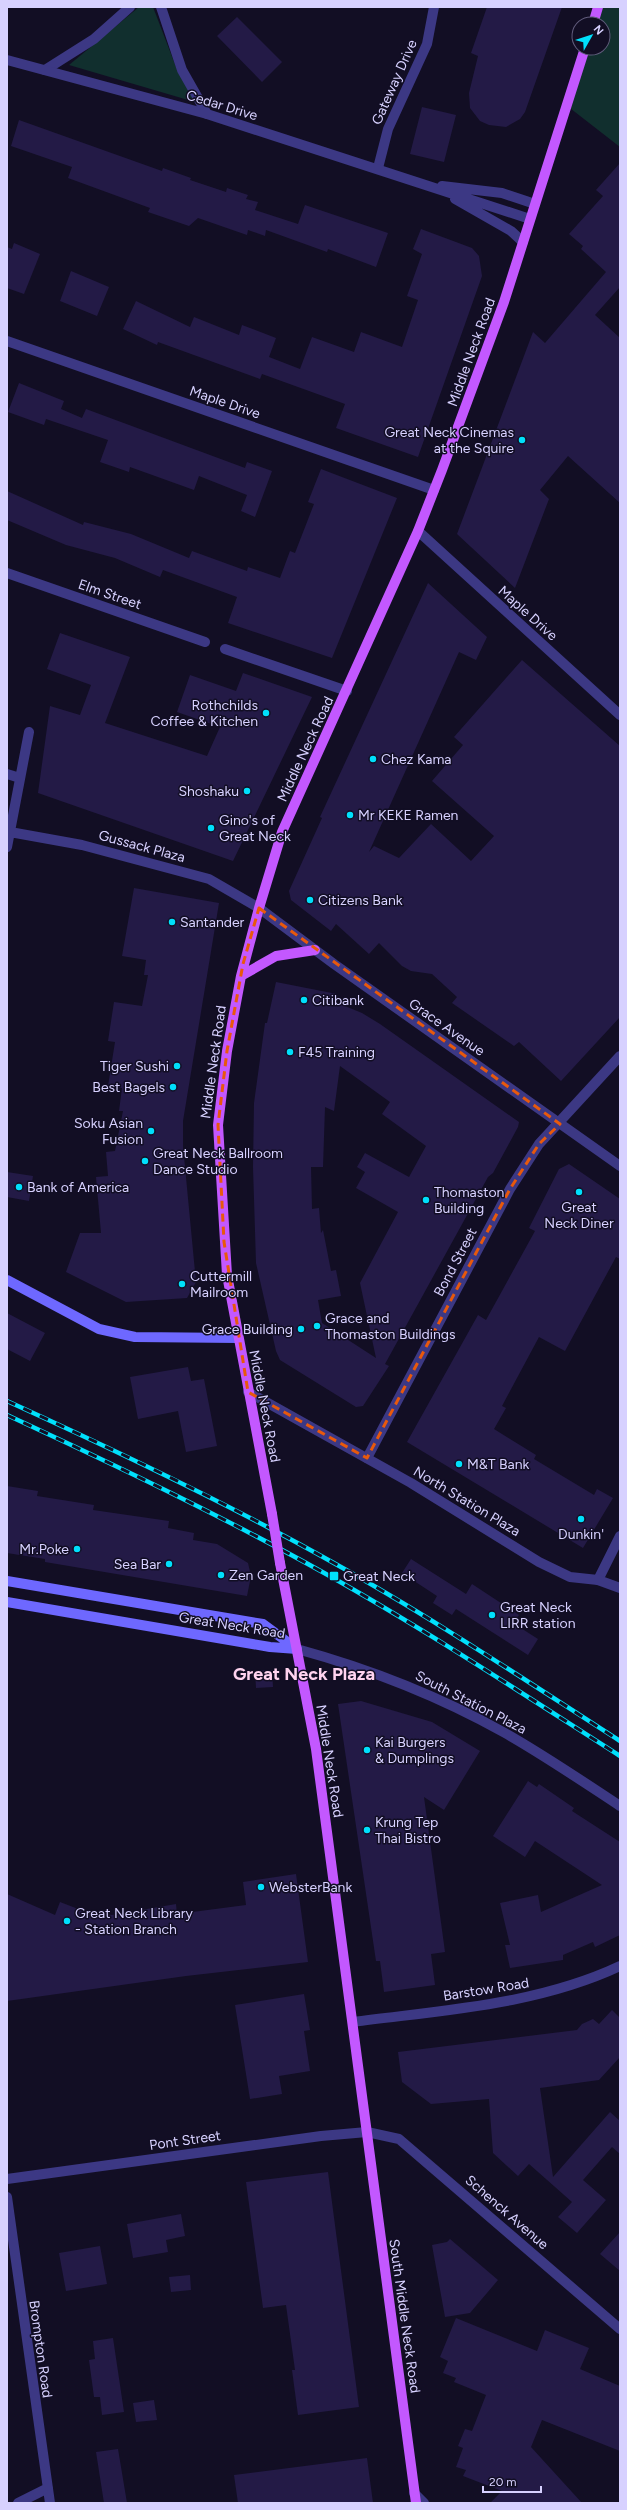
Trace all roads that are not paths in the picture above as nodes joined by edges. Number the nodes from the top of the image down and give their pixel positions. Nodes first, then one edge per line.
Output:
1 (130, 7) edge
2 (161, 7) edge
3 (434, 7) edge
4 (582, 56) edge
5 (7, 60) edge
6 (45, 70) junction
7 (207, 114) junction
8 (378, 168) junction
9 (426, 184) junction
10 (535, 204) junction
11 (530, 219) junction
12 (523, 242) junction
13 (7, 341) edge
14 (434, 490) junction
15 (418, 531) junction
16 (7, 573) edge
17 (205, 642) dead end
18 (225, 649) dead end
19 (347, 691) junction
20 (620, 715) edge
21 (30, 732) dead end
22 (7, 774) edge
23 (20, 778) junction
24 (10, 832) junction
25 (7, 847) edge
26 (259, 908) junction
27 (315, 950) junction
28 (241, 976) junction
29 (620, 1056) edge
30 (560, 1124) junction
31 (620, 1166) edge
32 (7, 1280) edge
33 (238, 1338) junction
34 (248, 1392) junction
35 (366, 1458) junction
36 (620, 1536) edge
37 (598, 1580) junction
38 (7, 1581) edge
39 (620, 1588) edge
40 (7, 1602) edge
41 (297, 1649) junction
42 (620, 1806) edge
43 (620, 1966) edge
44 (353, 2022) junction
45 (367, 2132) junction
46 (7, 2179) edge
47 (7, 2197) edge
48 (620, 2329) edge
49 (48, 2488) junction
50 (415, 2498) edge
51 (18, 2503) edge
52 (50, 2503) edge
53 (424, 2503) edge

1 - 6 street
2 - 7 street
3 - 8 street, Gateway Drive
4 - 10 main road, Middle Neck Road
5 - 6 street, Cedar Drive
6 - 7 street, Cedar Drive
7 - 8 street, Cedar Drive
8 - 9 street, Cedar Drive
9 - 10 street, Cedar Drive
9 - 11 street, Cedar Drive
9 - 12 street
10 - 11 main road, Middle Neck Road
11 - 12 main road, Middle Neck Road
12 - 14 main road, Middle Neck Road
13 - 14 street, Maple Drive
14 - 15 main road, Middle Neck Road
15 - 19 main road, Middle Neck Road
15 - 20 street, Maple Drive
16 - 17 street, Elm Street
18 - 19 street
19 - 26 main road, Middle Neck Road
21 - 23 street
22 - 23 street
23 - 24 street
24 - 25 street
24 - 26 street, Gussack Plaza
26 - 27 street, Grace Avenue
26 - 28 main road, Middle Neck Road
27 - 28 main road
27 - 30 street, Grace Avenue
28 - 33 main road, Middle Neck Road
29 - 30 street, Bond Street
30 - 31 street, Grace Avenue
30 - 35 street, Bond Street
32 - 33 main road
33 - 34 main road, Middle Neck Road
34 - 35 street, North Station Plaza
34 - 41 main road, Middle Neck Road, bridge
35 - 37 street, North Station Plaza
36 - 37 street
37 - 39 street, North Station Plaza
38 - 41 main road, Great Neck Road
40 - 41 main road, Great Neck Road
41 - 42 street, South Station Plaza
41 - 44 main road, Middle Neck Road
43 - 44 street, Barstow Road
44 - 45 main road, Middle Neck Road
45 - 46 street, Pont Street
45 - 48 street, Schenck Avenue
45 - 50 main road, South Middle Neck Road
47 - 49 street, Brompton Road
49 - 51 street
49 - 52 street, Brompton Road
50 - 53 street

